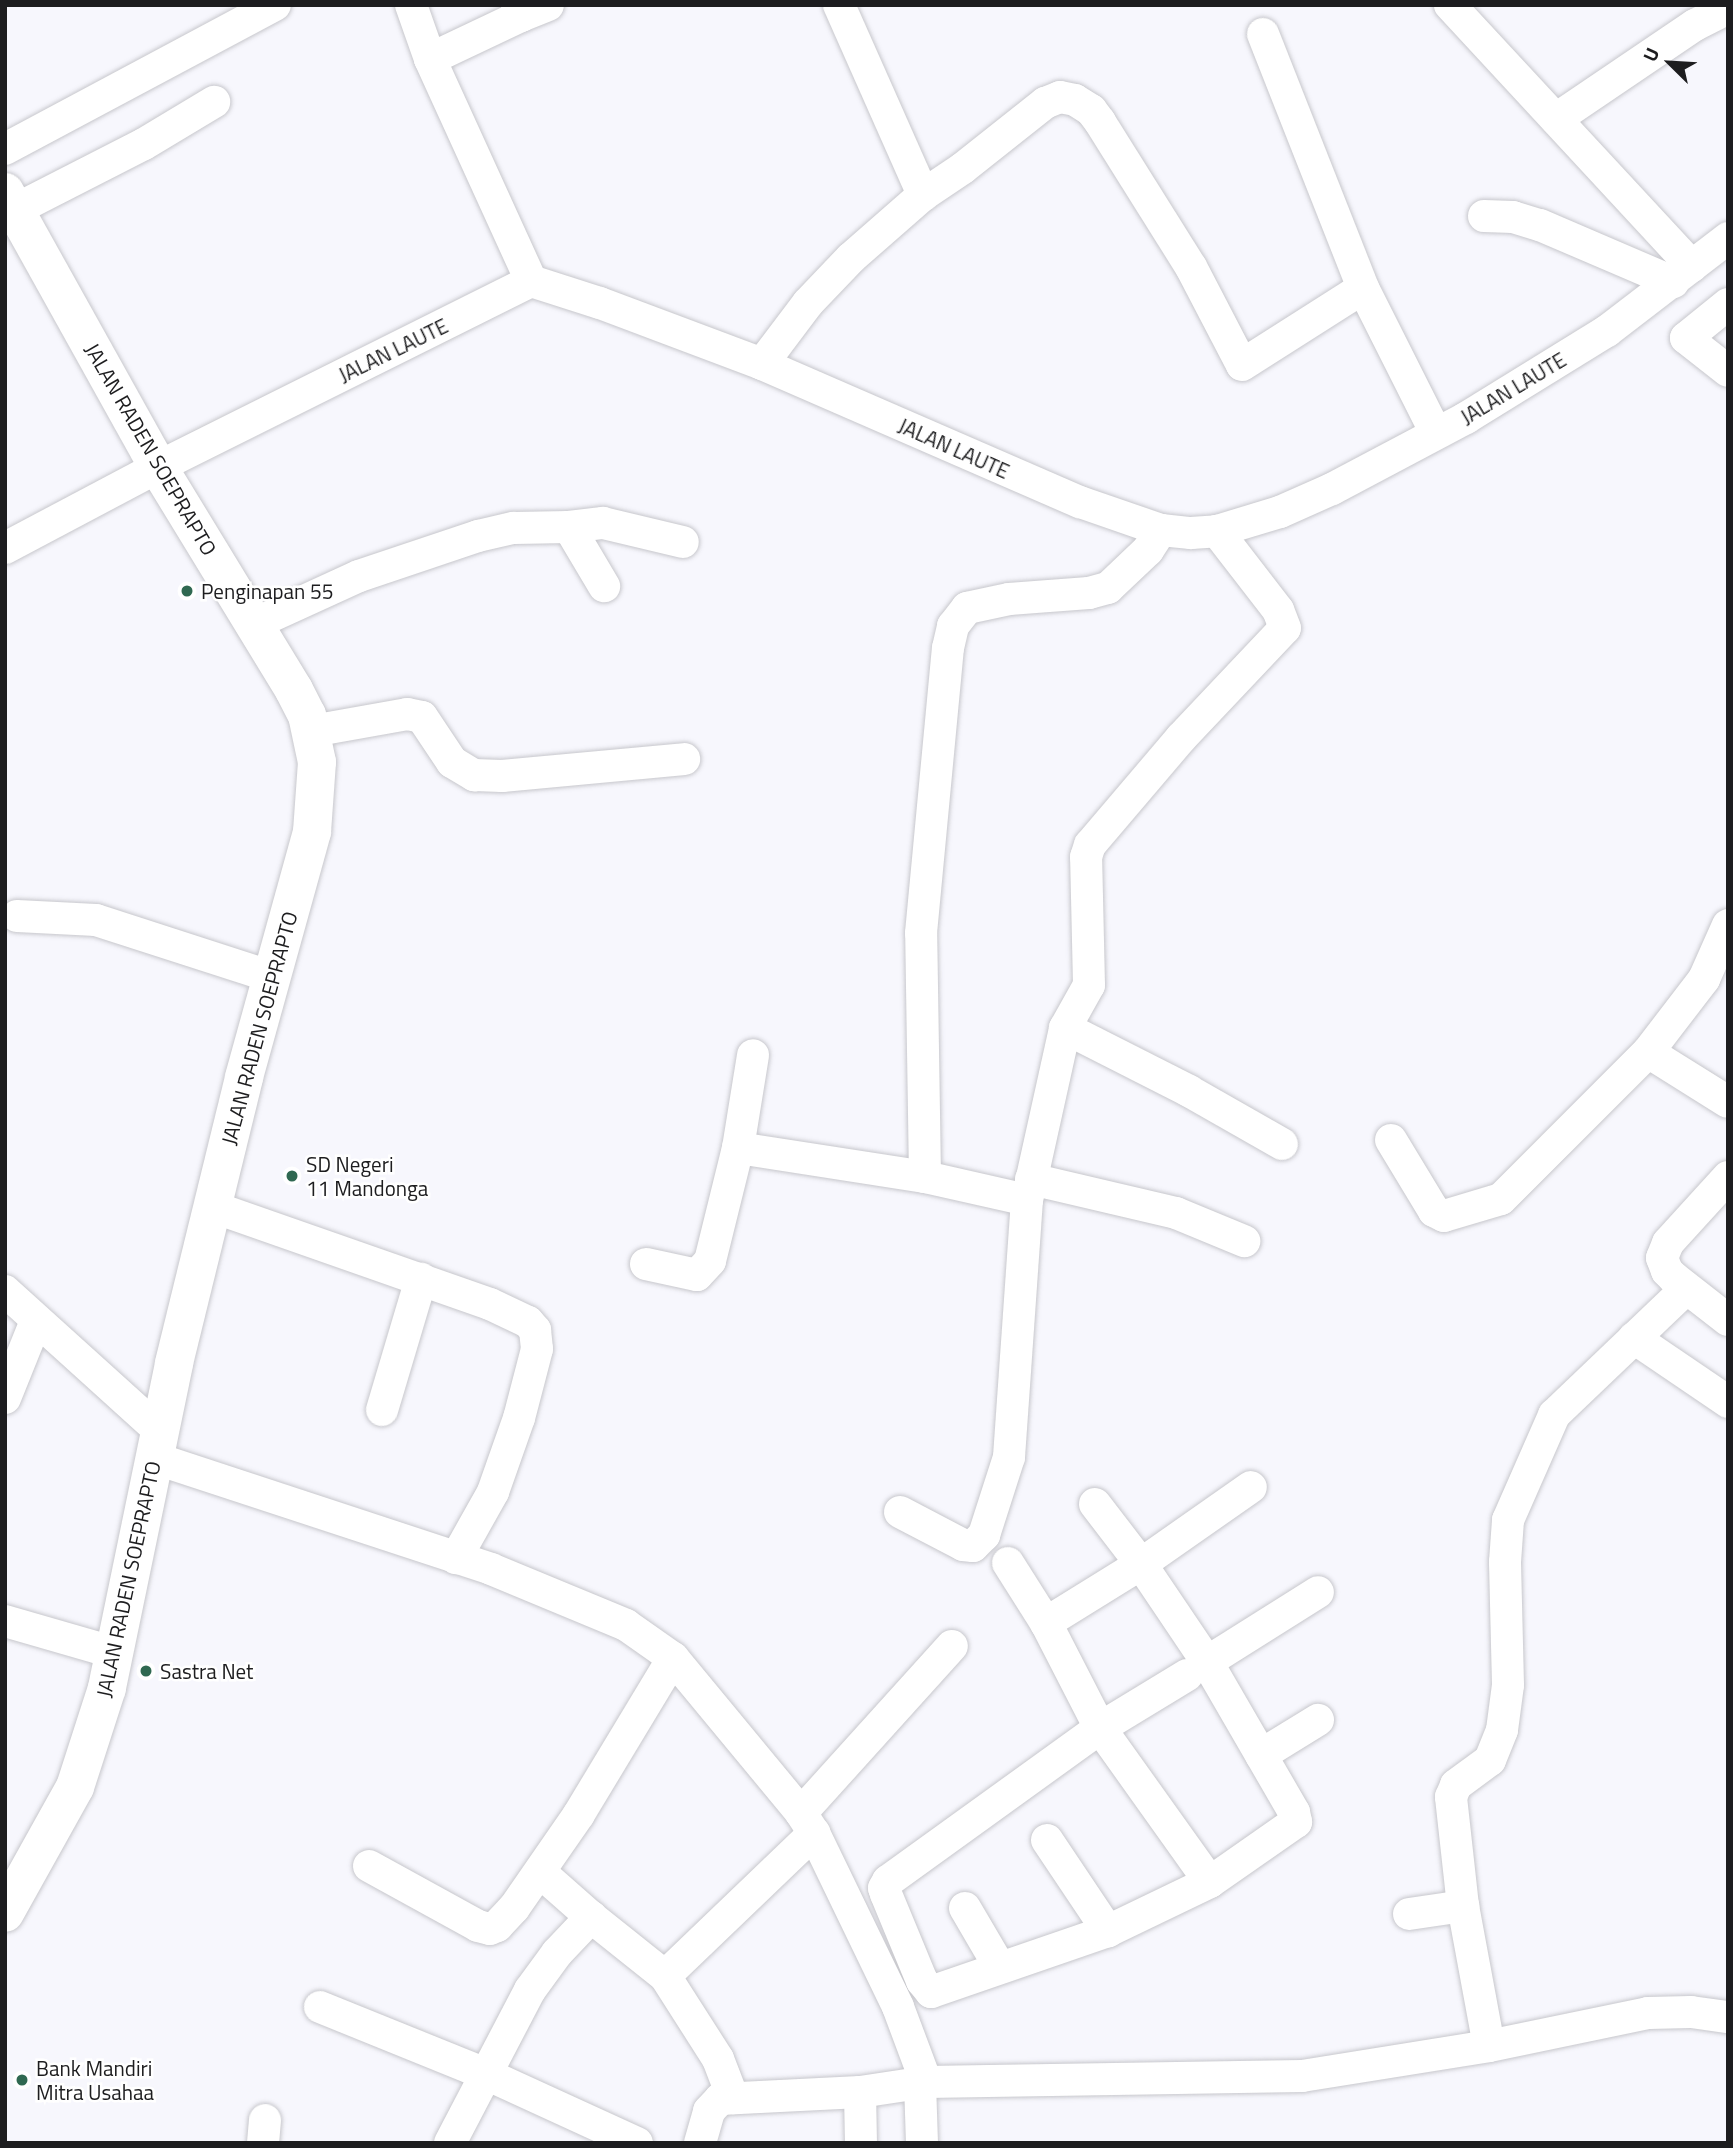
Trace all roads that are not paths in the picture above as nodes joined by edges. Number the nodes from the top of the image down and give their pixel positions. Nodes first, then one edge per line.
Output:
1 (275, 5) edge
2 (411, 5) edge
3 (839, 5) edge
4 (1450, 5) edge
5 (1728, 8) edge
6 (528, 9) edge
7 (1263, 34) dead end
8 (430, 59) junction
9 (214, 102) dead end
10 (1556, 119) junction
11 (5, 149) edge
12 (923, 195) junction
13 (8, 206) edge
14 (1484, 216) dead end
15 (1728, 238) edge
16 (1682, 274) junction
17 (531, 281) junction
18 (1363, 288) junction
19 (1728, 304) edge
20 (762, 364) junction
21 (1728, 371) edge
22 (1436, 433) junction
23 (158, 467) junction
24 (569, 527) junction
25 (1161, 530) junction
26 (1217, 531) junction
27 (683, 542) dead end
28 (5, 548) edge
29 (604, 586) dead end
30 (254, 624) junction
31 (312, 731) junction
32 (684, 759) dead end
33 (17, 916) dead end
34 (1728, 925) edge
35 (272, 977) junction
36 (1065, 1028) junction
37 (1648, 1052) junction
38 (753, 1055) dead end
39 (1728, 1102) edge
40 (1391, 1140) dead end
41 (1282, 1144) dead end
42 (738, 1148) junction
43 (925, 1177) junction
44 (1728, 1177) edge
45 (1029, 1190) junction
46 (214, 1207) junction
47 (1244, 1241) dead end
48 (646, 1264) dead end
49 (421, 1279) junction
50 (1686, 1289) junction
51 (18, 1310) edge
52 (1728, 1320) edge
53 (1634, 1338) junction
54 (5, 1398) edge
55 (1728, 1402) edge
56 (382, 1410) dead end
57 (156, 1444) junction
58 (1251, 1487) dead end
59 (1095, 1504) dead end
60 (900, 1512) dead end
61 (456, 1558) junction
62 (1008, 1563) dead end
63 (1141, 1564) junction
64 (1318, 1592) dead end
65 (5, 1621) edge
66 (1046, 1623) junction
67 (952, 1646) dead end
68 (116, 1653) junction
69 (673, 1658) junction
70 (1197, 1669) junction
71 (1318, 1720) dead end
72 (1100, 1728) junction
73 (1261, 1755) junction
74 (807, 1823) junction
75 (1047, 1840) dead end
76 (369, 1866) dead end
77 (540, 1872) junction
78 (1210, 1882) junction
79 (1463, 1906) junction
80 (965, 1908) dead end
81 (5, 1913) edge
82 (1409, 1914) dead end
83 (591, 1917) junction
84 (1108, 1931) junction
85 (999, 1966) junction
86 (665, 1976) junction
87 (931, 1992) junction
88 (320, 2007) dead end
89 (1728, 2017) edge
90 (911, 2039) junction
91 (1489, 2046) junction
92 (486, 2074) junction
93 (923, 2082) junction
94 (860, 2092) junction
95 (733, 2098) junction
96 (450, 2143) edge
97 (637, 2143) edge
98 (700, 2143) edge
99 (860, 2143) edge
100 (922, 2143) edge

1 - 11 street
2 - 8 street
3 - 12 street
4 - 10 street
5 - 10 street
6 - 8 street
7 - 18 street
8 - 17 street
9 - 13 street
10 - 16 street
12 - 18 street
12 - 20 street
13 - 23 highway, JALAN RADEN SOEPRAPTO
14 - 16 street
15 - 16 street, JALAN LAUTE
16 - 22 street, JALAN LAUTE
17 - 20 street, JALAN LAUTE
17 - 23 street, JALAN LAUTE
18 - 22 street
19 - 21 street
20 - 25 street, JALAN LAUTE
22 - 26 street, JALAN LAUTE
23 - 28 street, JALAN LAUTE
23 - 30 highway, JALAN RADEN SOEPRAPTO
24 - 27 street
24 - 29 street
24 - 30 street
25 - 26 street, JALAN LAUTE
25 - 43 street
26 - 36 street
30 - 31 highway, JALAN RADEN SOEPRAPTO
31 - 32 street
31 - 35 highway, JALAN RADEN SOEPRAPTO
33 - 35 street
34 - 37 street
35 - 46 highway, JALAN RADEN SOEPRAPTO
36 - 41 street
36 - 45 street
37 - 39 street
37 - 40 street
38 - 42 street
42 - 43 street
42 - 48 street
43 - 45 street
44 - 50 street
45 - 47 street
45 - 60 street
46 - 49 street
46 - 57 highway, JALAN RADEN SOEPRAPTO
49 - 56 street
49 - 61 street
50 - 52 street
50 - 53 street
51 - 54 street
51 - 57 street
53 - 55 street
53 - 79 street
57 - 61 street
57 - 68 highway, JALAN RADEN SOEPRAPTO
58 - 63 street
59 - 63 street
61 - 69 street
62 - 66 street
63 - 66 street
63 - 70 street
64 - 70 street
65 - 68 street
66 - 72 street
67 - 74 street
68 - 81 highway, JALAN RADEN SOEPRAPTO
69 - 74 street
69 - 77 street
70 - 72 street
70 - 73 street
71 - 73 street
72 - 78 street
72 - 87 street
73 - 78 street
74 - 86 street
74 - 90 street
75 - 84 street
76 - 77 street
77 - 83 street
78 - 84 street
79 - 82 street
79 - 91 street
80 - 85 street
83 - 86 street
83 - 92 street
84 - 85 street
85 - 87 street
86 - 95 street
87 - 90 street
88 - 92 street
89 - 91 street
90 - 93 street
91 - 93 street
92 - 96 street
92 - 97 street
93 - 94 street
93 - 100 street
94 - 95 street
94 - 99 street
95 - 98 street

